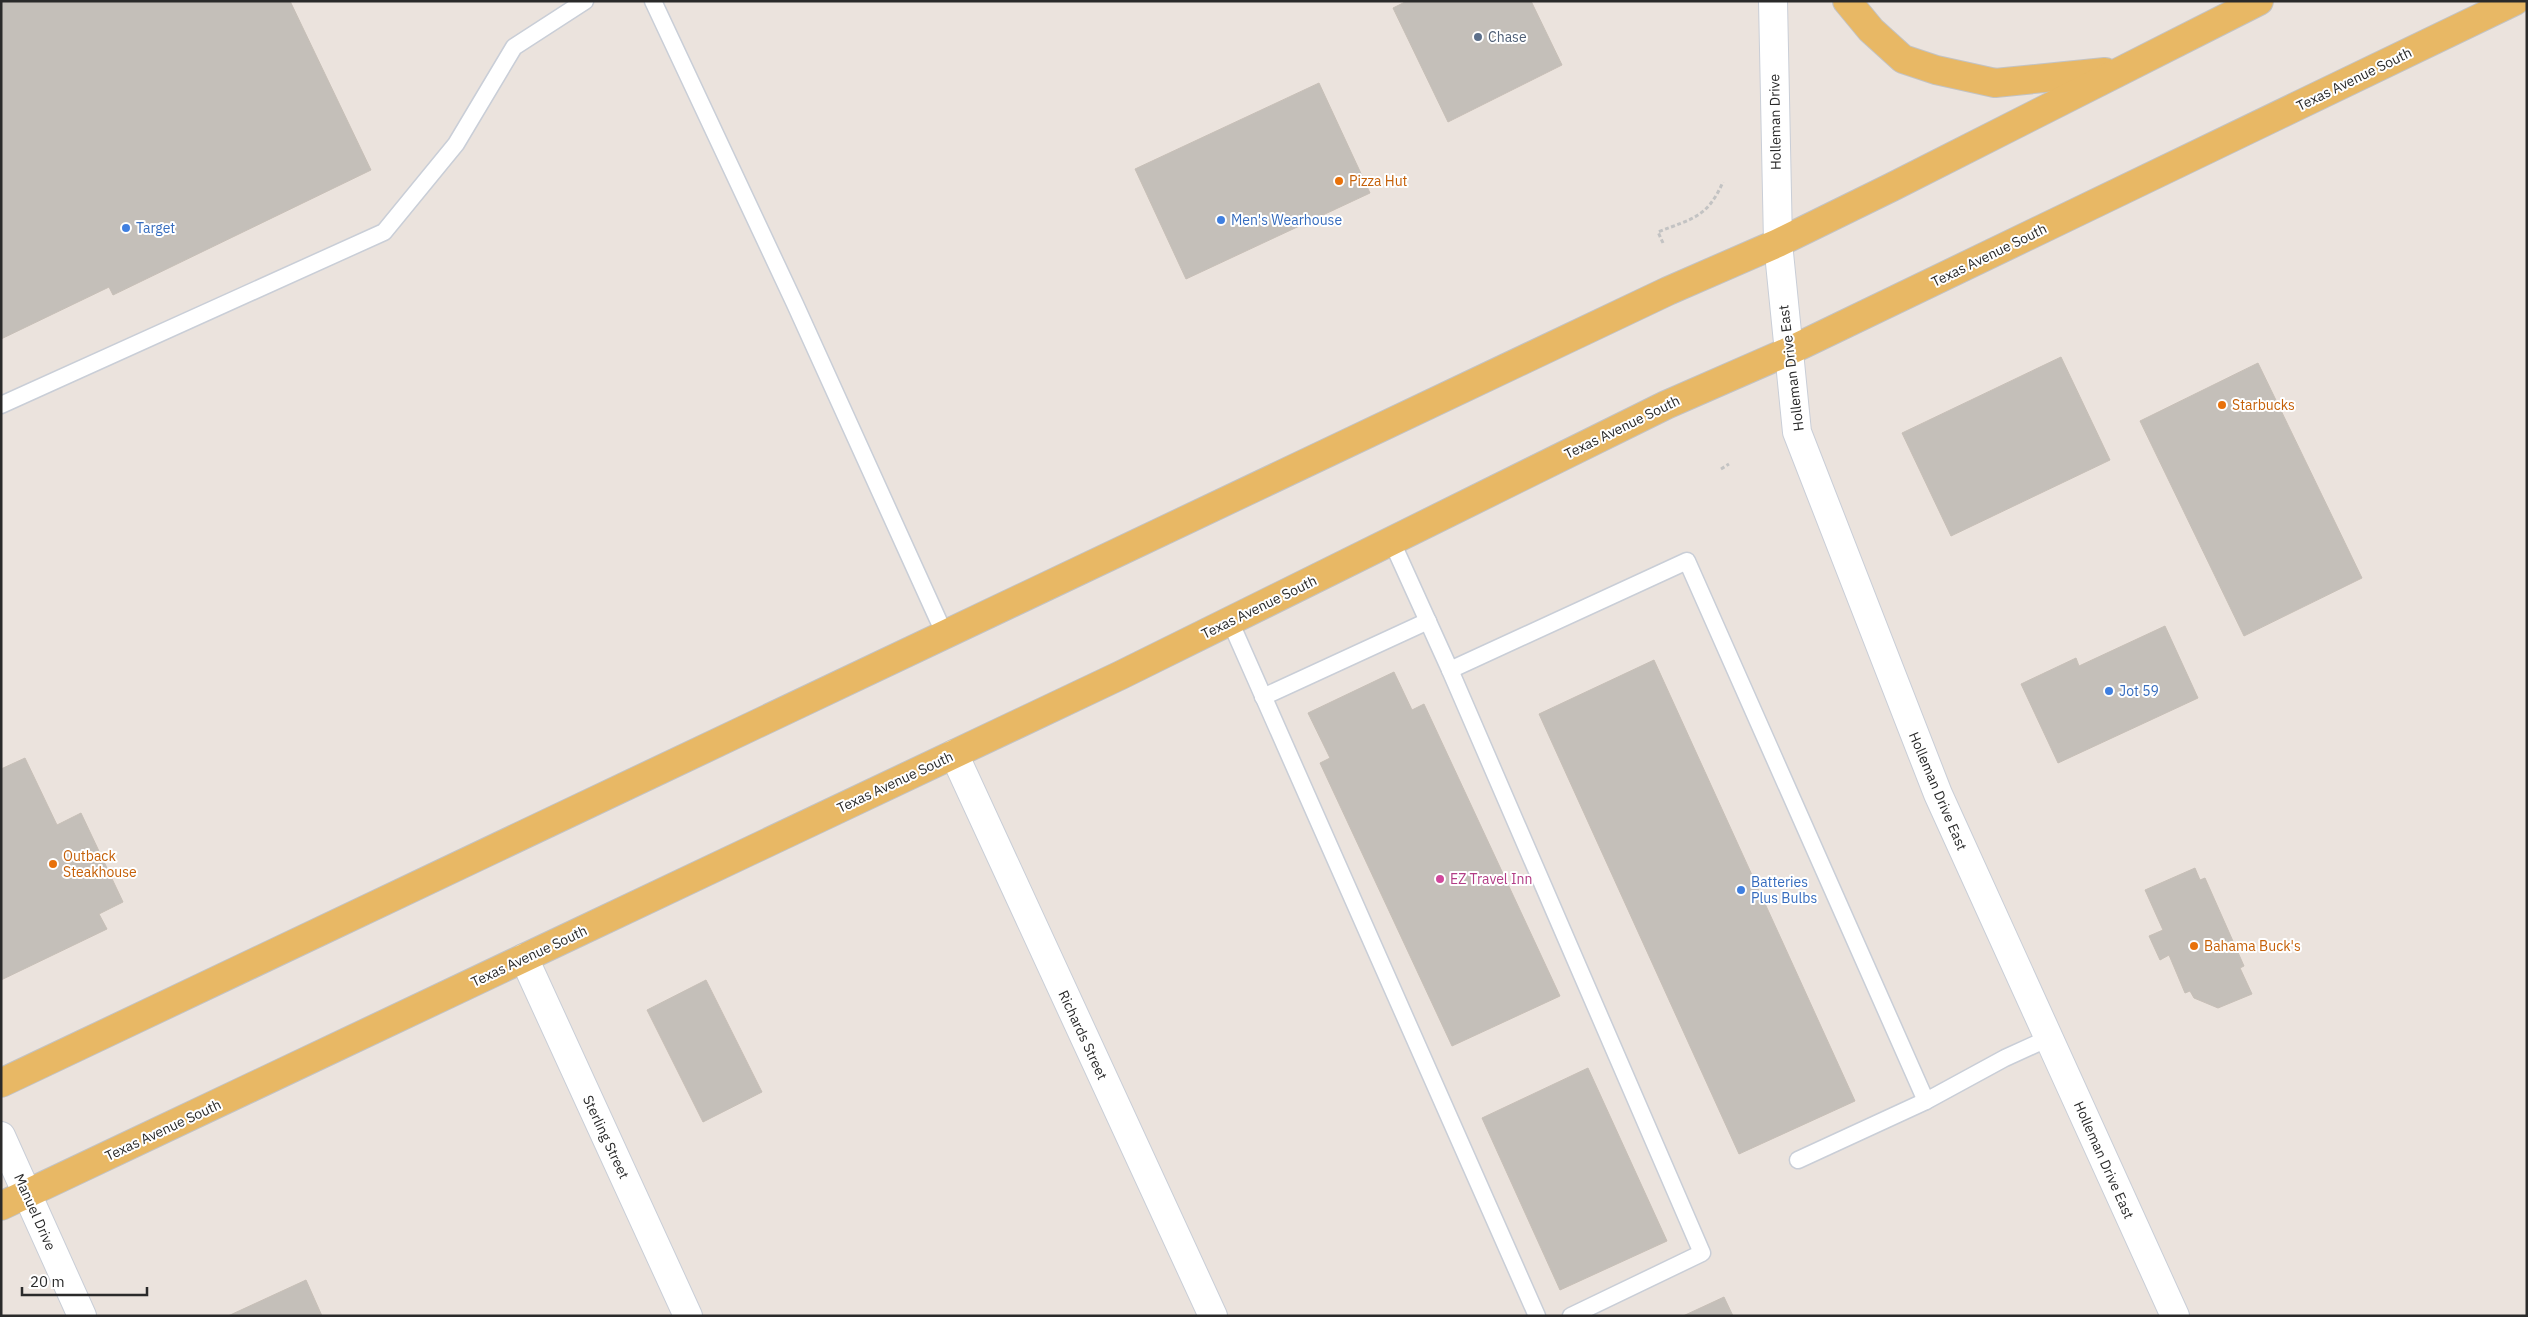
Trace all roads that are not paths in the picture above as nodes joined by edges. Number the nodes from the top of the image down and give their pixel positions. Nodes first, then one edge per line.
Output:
1 (586, 1) edge
2 (653, 1) edge
3 (1773, 1) edge
4 (1847, 1) edge
5 (2259, 1) edge
6 (2515, 1) edge
7 (2119, 71) junction
8 (1778, 242) junction
9 (1787, 352) junction
10 (1, 405) edge
11 (1392, 542) junction
12 (1230, 621) junction
13 (1428, 621) junction
14 (944, 635) junction
15 (1450, 670) junction
16 (1263, 697) junction
17 (954, 754) junction
18 (524, 958) junction
19 (2049, 1038) junction
20 (1, 1083) edge
21 (1926, 1101) junction
22 (1, 1136) edge
23 (1798, 1160) dead end
24 (27, 1194) junction
25 (1, 1206) edge
26 (82, 1316) edge
27 (688, 1316) edge
28 (1213, 1316) edge
29 (1537, 1316) edge
30 (1572, 1316) edge
31 (2175, 1316) edge

1 - 10 lane
2 - 14 lane
3 - 8 street, Holleman Drive
4 - 7 main road
5 - 7 main road
6 - 9 main road, Texas Avenue South
7 - 8 main road
8 - 9 street, Holleman Drive East
8 - 14 main road
9 - 11 main road, Texas Avenue South
9 - 19 street, Holleman Drive East
11 - 12 main road, Texas Avenue South
11 - 13 lane
12 - 16 lane
12 - 17 main road, Texas Avenue South
13 - 15 lane
13 - 16 lane
14 - 20 main road
15 - 21 lane
15 - 30 lane
16 - 29 lane
17 - 18 main road, Texas Avenue South
17 - 28 street, Richards Street
18 - 24 main road, Texas Avenue South
18 - 27 street, Sterling Street
19 - 21 lane
19 - 31 street, Holleman Drive East
21 - 23 lane
22 - 24 street, Manuel Drive
24 - 25 main road, Texas Avenue South
24 - 26 street, Manuel Drive

